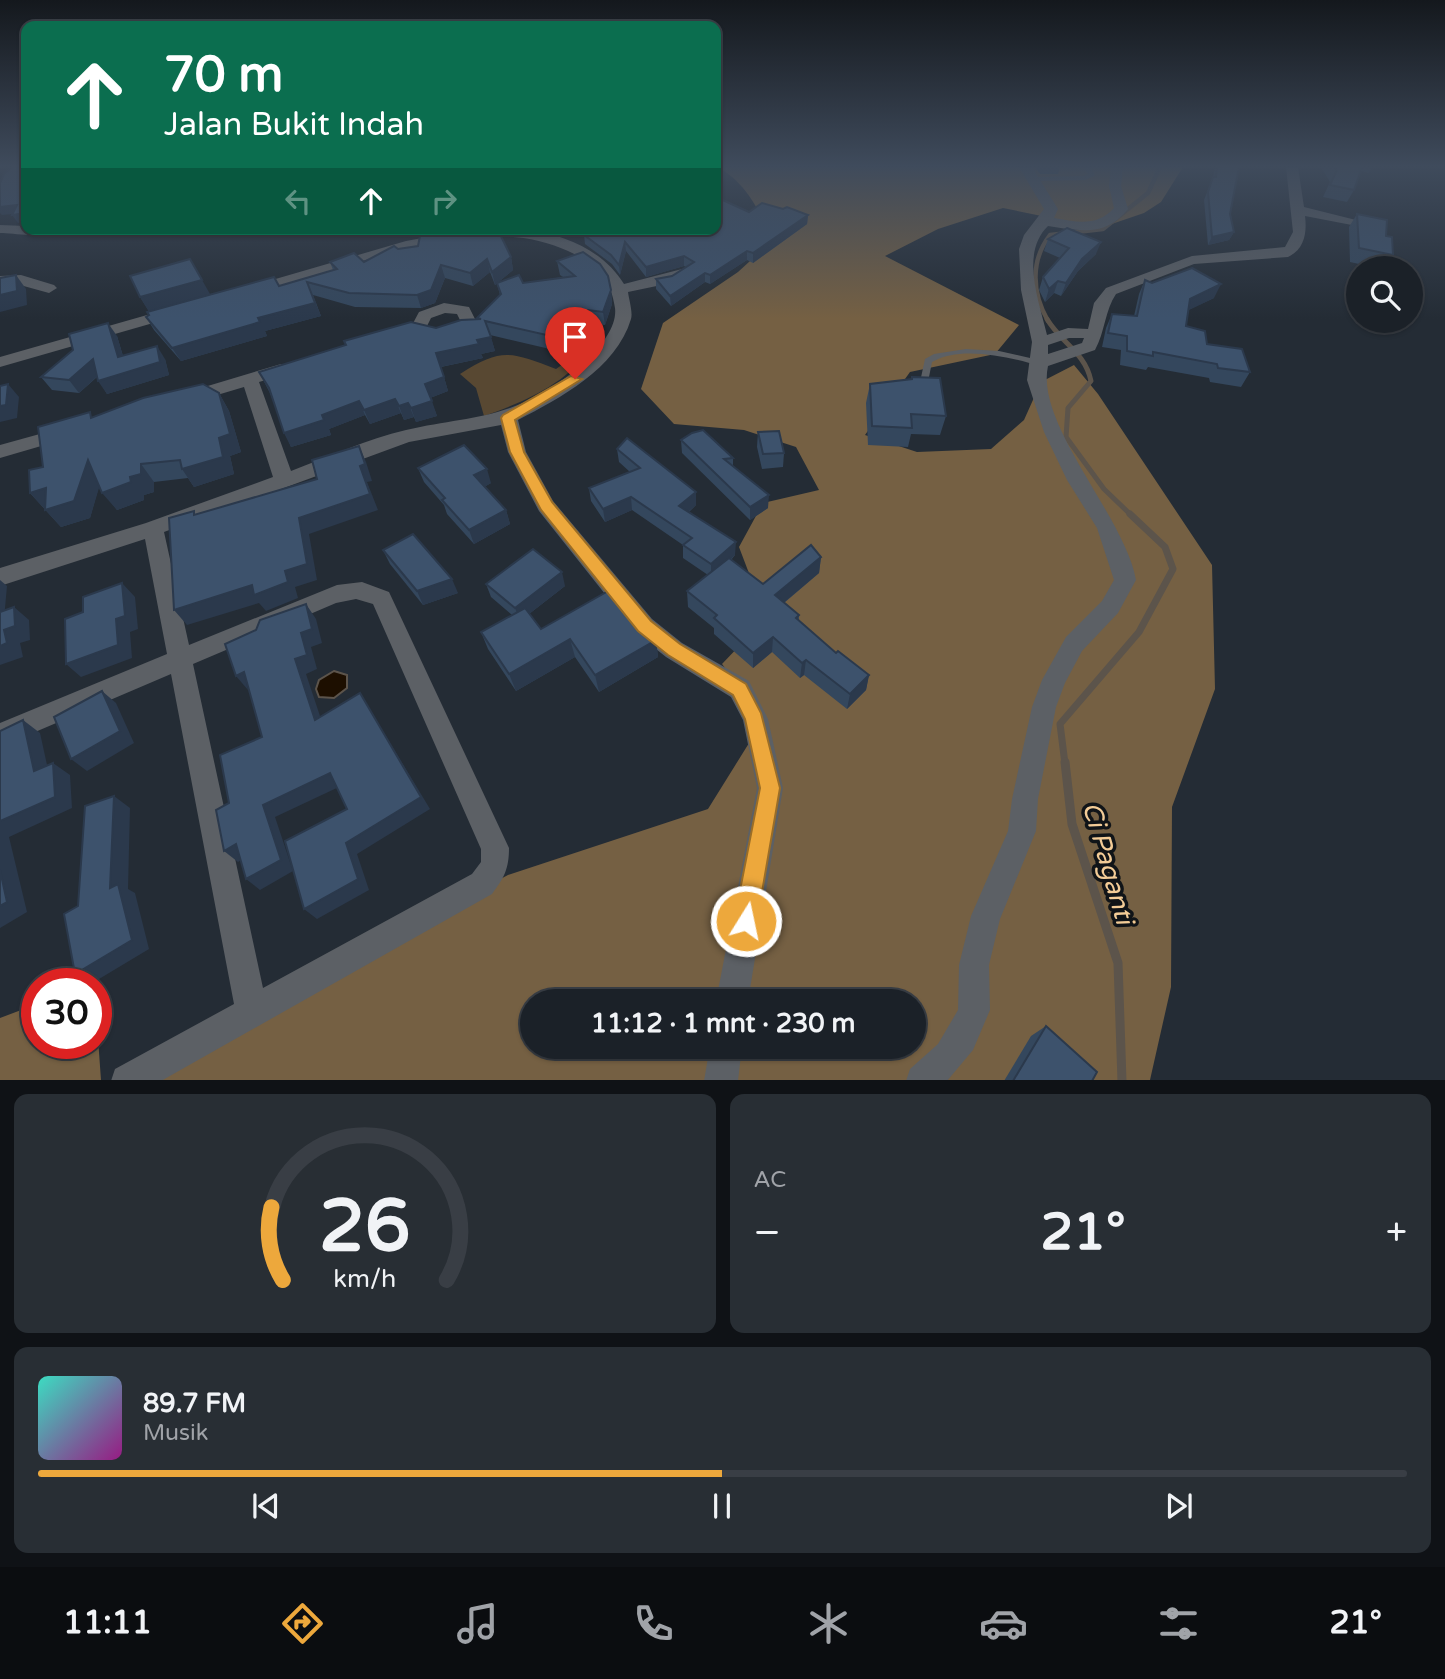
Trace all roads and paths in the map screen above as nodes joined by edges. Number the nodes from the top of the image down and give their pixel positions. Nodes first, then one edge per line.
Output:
1 (1046, 217) edge
2 (1113, 217) edge
3 (1298, 217) edge
4 (1334, 217) edge
5 (1044, 221) junction
6 (1357, 222) edge
7 (0, 229) edge
8 (21, 230) edge
9 (466, 235) edge
10 (535, 235) edge
11 (685, 272) edge
12 (0, 281) edge
13 (49, 288) dead end
14 (620, 289) junction
15 (228, 297) edge
16 (189, 308) edge
17 (1092, 340) junction
18 (1045, 347) junction
19 (0, 362) edge
20 (302, 363) edge
21 (250, 380) junction
22 (924, 382) edge
23 (171, 402) edge
24 (508, 418) junction
25 (79, 429) edge
26 (0, 452) edge
27 (284, 479) junction
28 (153, 528) junction
29 (0, 577) edge
30 (180, 660) junction
31 (0, 735) edge
32 (734, 989) edge
33 (252, 1013) junction
34 (724, 1059) edge
35 (127, 1080) edge
36 (722, 1080) edge
37 (922, 1080) edge

1 - 5 street
2 - 5 street
3 - 17 street
4 - 6 street
5 - 18 street
7 - 8 street
9 - 15 street
10 - 14 street
11 - 14 street
12 - 13 street
14 - 24 street
16 - 19 street
17 - 18 street
17 - 18 street
18 - 22 lane
18 - 37 street
20 - 21 street
21 - 23 street
21 - 27 street
24 - 27 street
24 - 32 street
25 - 26 street
27 - 28 street
28 - 29 street
28 - 30 street
30 - 31 street
30 - 33 street
30 - 33 street
33 - 35 street
34 - 36 street

